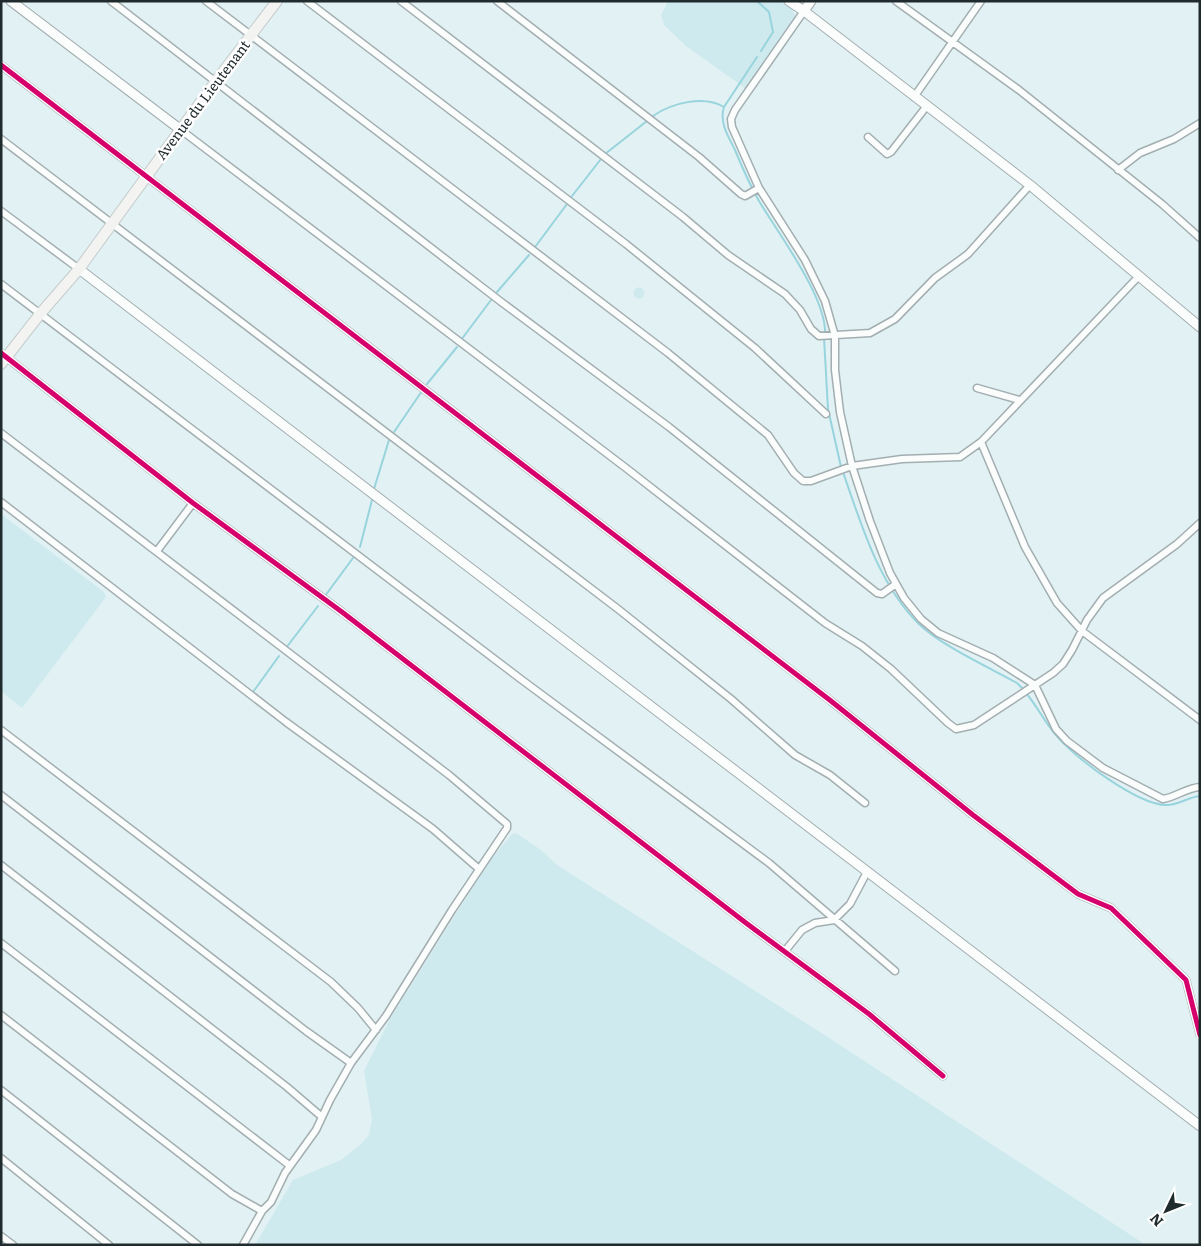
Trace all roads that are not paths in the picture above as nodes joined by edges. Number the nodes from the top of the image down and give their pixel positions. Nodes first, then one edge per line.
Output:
1 (11, 1) edge
2 (111, 1) edge
3 (206, 1) edge
4 (277, 1) edge
5 (307, 1) edge
6 (401, 1) edge
7 (497, 1) edge
8 (789, 1) edge
9 (811, 1) edge
10 (896, 1) edge
11 (981, 1) edge
12 (804, 10) junction
13 (250, 36) junction
14 (953, 42) junction
15 (1, 65) edge
16 (216, 81) junction
17 (914, 97) junction
18 (926, 107) junction
19 (1200, 123) edge
20 (181, 130) junction
21 (868, 137) dead end
22 (1, 139) edge
23 (1118, 170) junction
24 (146, 176) junction
25 (1030, 185) junction
26 (755, 191) junction
27 (1, 210) edge
28 (113, 222) junction
29 (1200, 238) edge
30 (79, 269) junction
31 (1139, 276) junction
32 (1, 284) edge
33 (40, 314) junction
34 (1200, 327) edge
35 (832, 336) junction
36 (3, 358) edge
37 (977, 388) dead end
38 (1019, 400) junction
39 (826, 414) dead end
40 (1, 433) edge
41 (981, 442) junction
42 (852, 466) junction
43 (1, 502) edge
44 (193, 503) junction
45 (1200, 523) edge
46 (157, 551) junction
47 (896, 584) junction
48 (1082, 631) junction
49 (1035, 685) junction
50 (1200, 720) edge
51 (1, 730) edge
52 (1200, 786) edge
53 (1, 795) edge
54 (865, 802) dead end
55 (1, 865) edge
56 (479, 869) junction
57 (867, 872) junction
58 (834, 920) junction
59 (1, 943) edge
60 (785, 951) junction
61 (895, 971) dead end
62 (1, 1014) edge
63 (376, 1030) junction
64 (1200, 1035) edge
65 (351, 1063) junction
66 (943, 1076) dead end
67 (1, 1090) edge
68 (322, 1117) junction
69 (1200, 1126) edge
70 (1, 1158) edge
71 (289, 1165) junction
72 (262, 1211) junction
73 (1, 1236) edge
74 (13, 1245) edge
75 (109, 1245) edge
76 (198, 1245) edge
77 (243, 1245) edge

1 - 20 street
2 - 16 street
3 - 13 street
4 - 13 main road, Avenue du Lieutenant
5 - 39 street
6 - 35 street
7 - 26 street
8 - 12 street
9 - 12 street
10 - 14 street
11 - 14 street
12 - 17 street
12 - 26 street
13 - 16 main road, Avenue du Lieutenant
13 - 42 street
14 - 17 street
14 - 23 street
15 - 24 street
16 - 20 main road, Avenue du Lieutenant
16 - 47 street
17 - 18 street
18 - 21 street
18 - 25 street
19 - 23 street
20 - 24 main road, Avenue du Lieutenant
20 - 49 street
22 - 28 street
23 - 29 street
24 - 28 main road, Avenue du Lieutenant
24 - 64 street
25 - 31 street
25 - 35 street
26 - 35 street
27 - 30 street
28 - 30 main road, Avenue du Lieutenant
28 - 54 street
30 - 33 main road, Avenue du Lieutenant
30 - 57 street
31 - 34 street
31 - 38 street
32 - 33 street
33 - 36 main road, Avenue du Lieutenant
33 - 58 street
35 - 42 street
36 - 44 street
37 - 38 street
38 - 41 street
40 - 46 street
41 - 42 street
41 - 48 street
42 - 47 street
43 - 56 street
44 - 46 street
44 - 60 street
45 - 48 street
46 - 56 street
47 - 49 street
48 - 49 street
48 - 50 street
49 - 52 street
51 - 63 street
53 - 65 street
55 - 68 street
56 - 63 street
57 - 58 street
57 - 69 street
58 - 60 street
58 - 61 street
59 - 71 street
60 - 66 street
62 - 72 street
63 - 65 street
65 - 68 street
67 - 76 street
68 - 71 street
70 - 75 street
71 - 72 street
72 - 77 street
73 - 74 street

